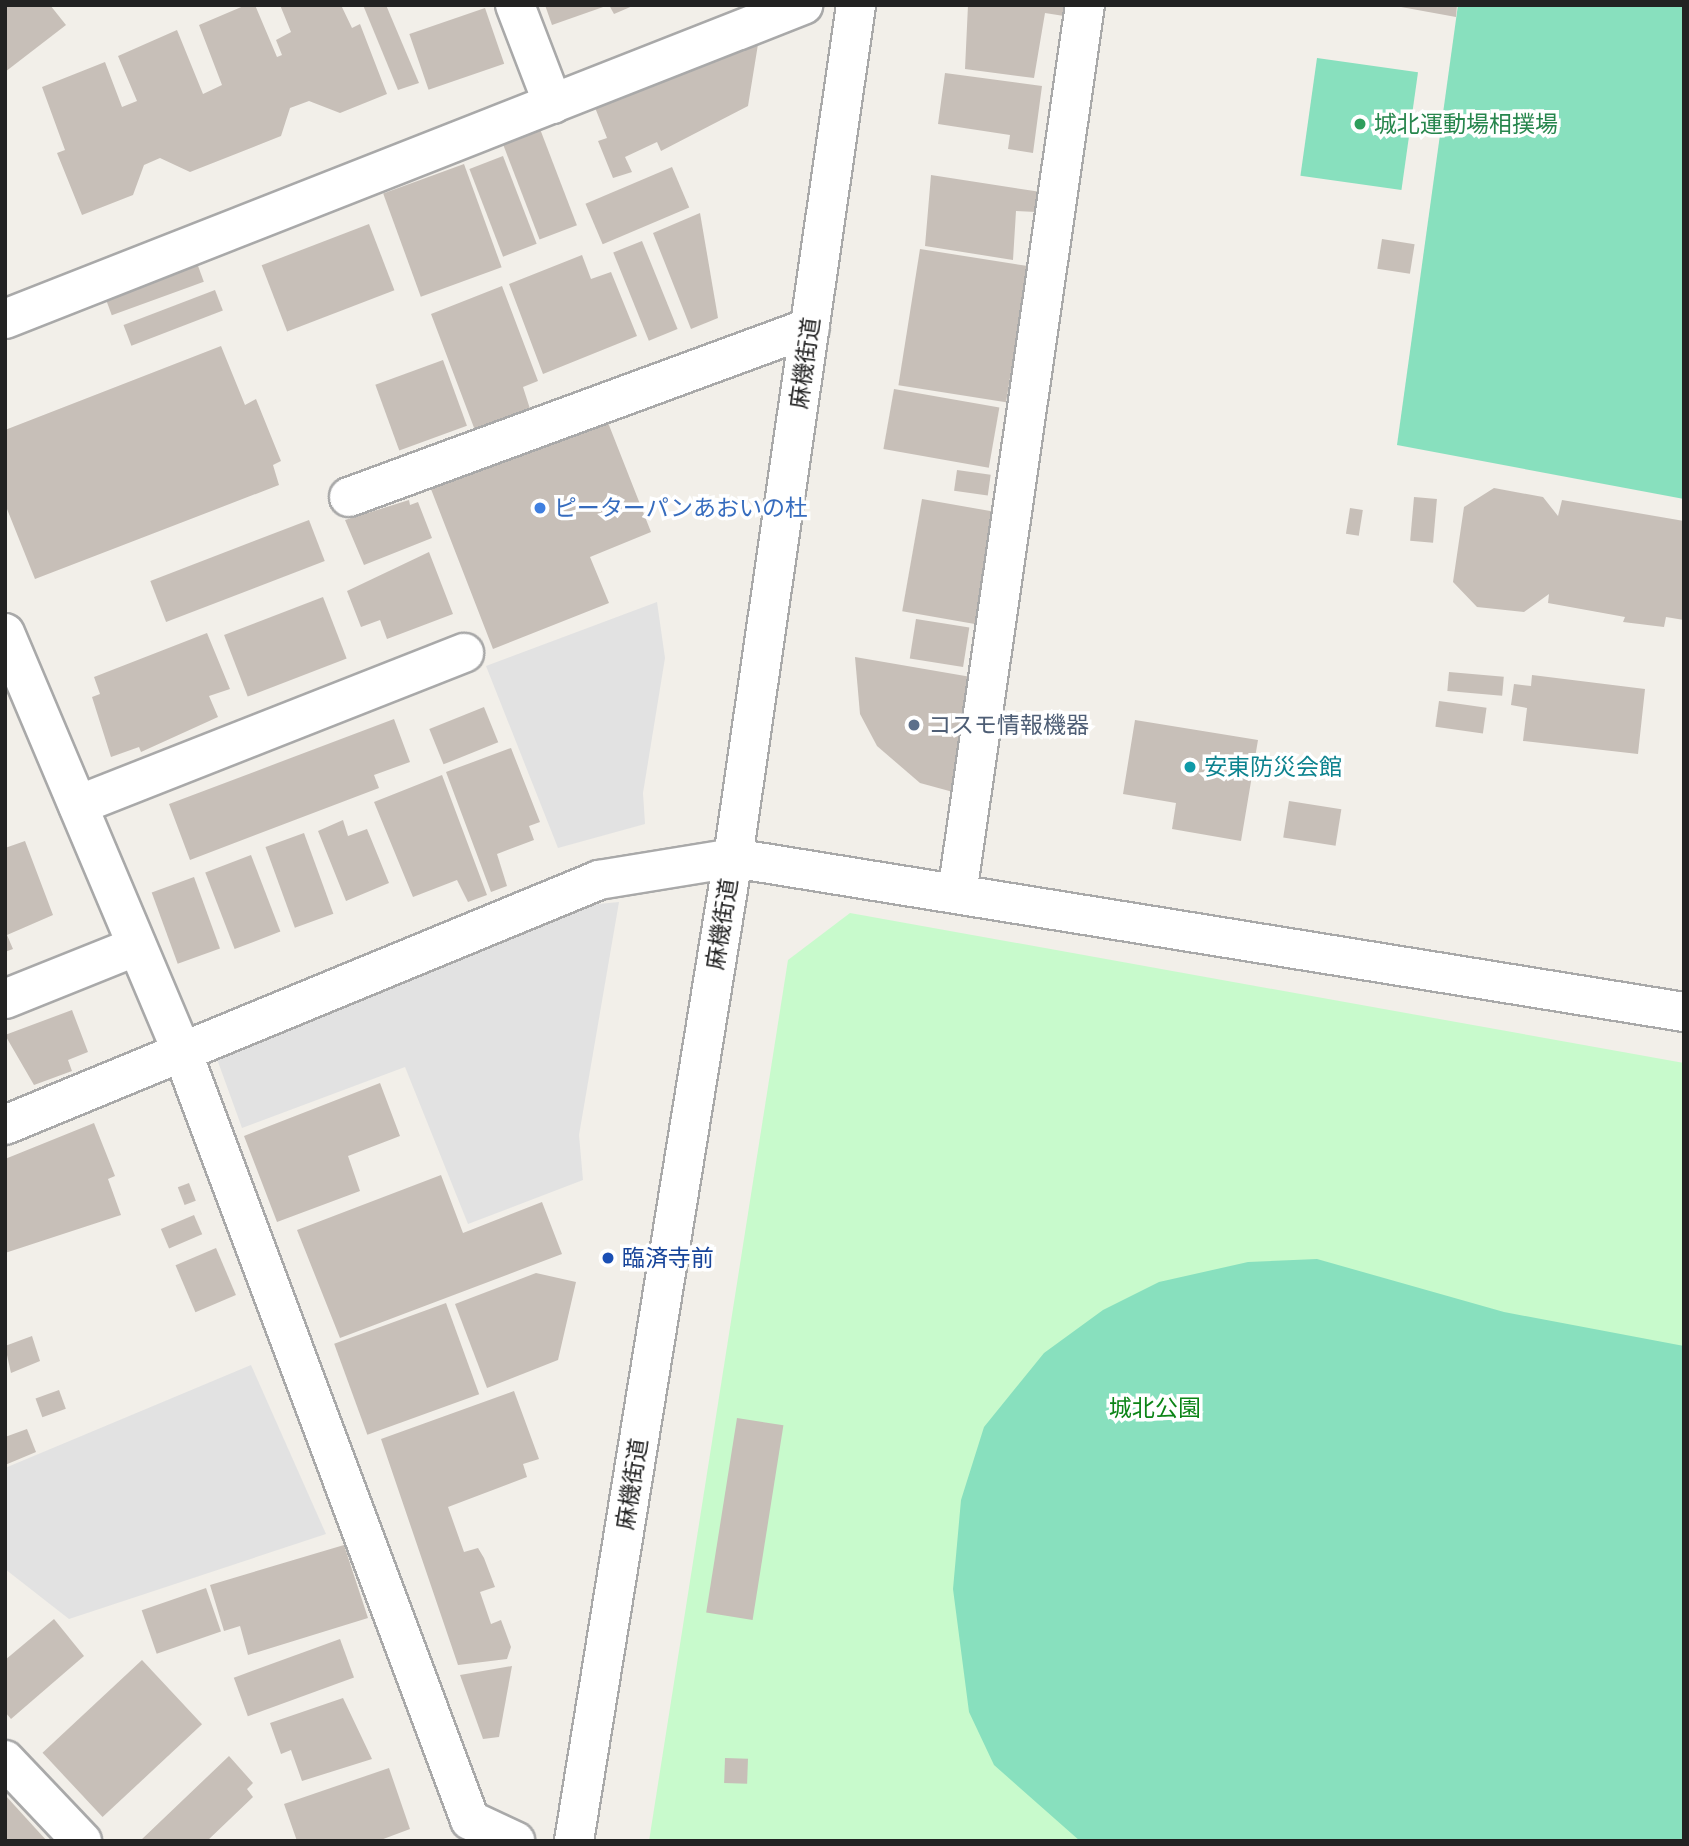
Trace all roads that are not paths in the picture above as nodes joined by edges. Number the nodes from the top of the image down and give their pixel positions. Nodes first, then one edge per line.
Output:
1 (515, 5) edge
2 (803, 5) edge
3 (856, 5) edge
4 (1085, 5) edge
5 (553, 104) junction
6 (5, 319) edge
7 (810, 327) junction
8 (349, 497) dead end
9 (5, 633) edge
10 (464, 653) dead end
11 (78, 805) junction
12 (733, 858) junction
13 (957, 894) junction
14 (137, 946) junction
15 (5, 999) edge
16 (1684, 1012) edge
17 (183, 1054) junction
18 (5, 1125) edge
19 (5, 1760) edge
20 (82, 1841) edge
21 (515, 1841) edge
22 (574, 1841) edge

1 - 5 street
2 - 5 street
3 - 7 street, 麻機街道
4 - 13 street
5 - 6 street
7 - 8 street
7 - 12 street, 麻機街道
9 - 11 street
10 - 11 street
11 - 14 street
12 - 13 street
12 - 17 street
12 - 22 street, 麻機街道
13 - 16 street
14 - 15 street
14 - 17 street
17 - 18 street
17 - 21 street
19 - 20 street

